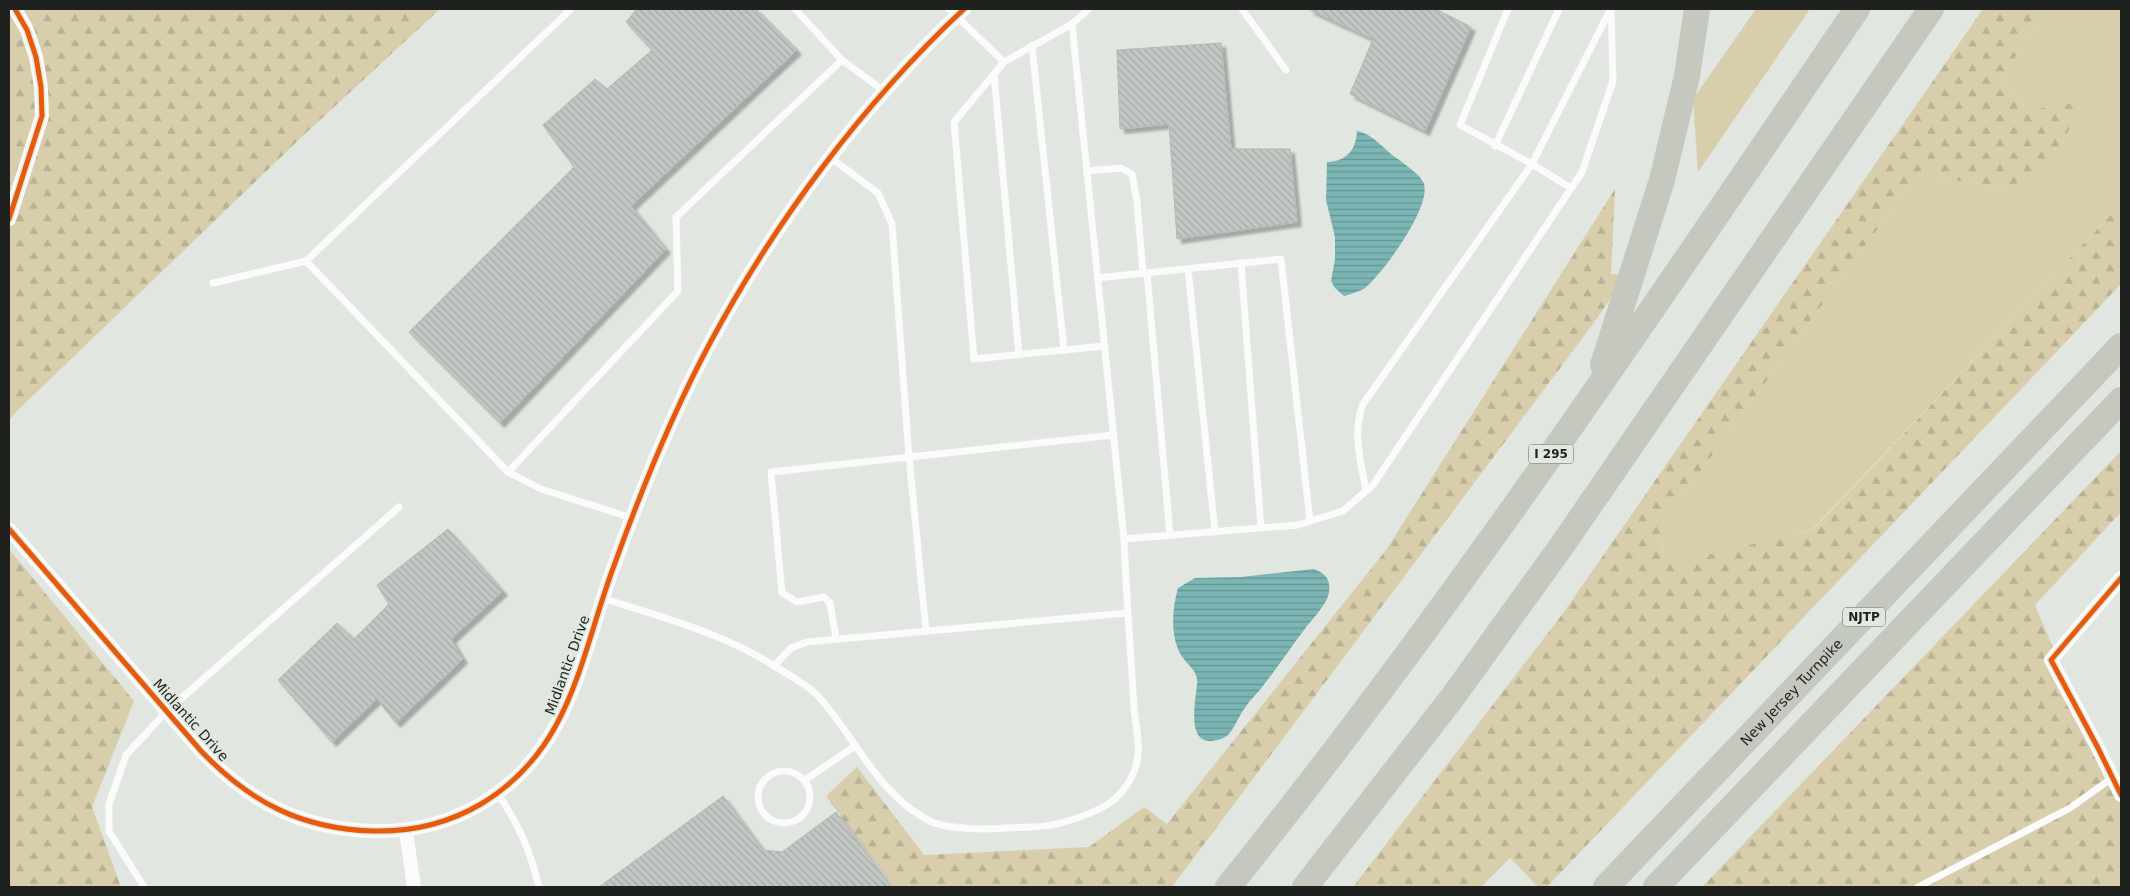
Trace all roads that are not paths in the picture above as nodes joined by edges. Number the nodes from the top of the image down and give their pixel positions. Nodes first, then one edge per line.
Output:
1 (15, 9) edge
2 (571, 9) edge
3 (795, 9) edge
4 (1089, 9) edge
5 (1242, 9) edge
6 (1508, 9) edge
7 (1559, 9) edge
8 (1611, 9) edge
9 (1697, 9) edge
10 (1857, 9) edge
11 (1931, 9) edge
12 (957, 11) edge
13 (1072, 24) junction
14 (1032, 46) junction
15 (842, 60) junction
16 (1004, 62) junction
17 (1286, 70) dead end
18 (994, 74) junction
19 (884, 91) junction
20 (1495, 146) junction
21 (831, 158) junction
22 (1532, 164) junction
23 (1087, 171) junction
24 (1571, 188) junction
25 (9, 219) edge
26 (306, 262) junction
27 (1240, 263) junction
28 (1188, 269) junction
29 (1145, 273) junction
30 (1098, 278) junction
31 (213, 283) dead end
32 (1104, 346) junction
33 (2121, 346) edge
34 (1064, 350) junction
35 (1019, 355) junction
36 (1595, 391) junction
37 (2121, 400) edge
38 (1113, 435) junction
39 (909, 456) junction
40 (508, 472) junction
41 (1366, 491) junction
42 (399, 507) dead end
43 (632, 518) junction
44 (1310, 522) junction
45 (1261, 528) junction
46 (9, 529) edge
47 (1215, 532) junction
48 (1170, 535) junction
49 (1124, 539) junction
50 (2121, 578) edge
51 (602, 598) junction
52 (1127, 613) junction
53 (926, 631) junction
54 (836, 639) junction
55 (774, 666) junction
56 (167, 711) junction
57 (855, 746) junction
58 (2112, 778) junction
59 (805, 780) junction
60 (498, 794) junction
61 (2121, 795) edge
62 (406, 831) junction
63 (144, 887) edge
64 (414, 887) edge
65 (539, 887) edge
66 (1228, 887) edge
67 (1305, 887) edge
68 (1606, 887) edge
69 (1656, 887) edge
70 (1918, 887) edge

1 - 25 street
2 - 26 lane
3 - 15 lane
4 - 13 lane
5 - 17 lane
6 - 20 lane
7 - 20 lane
8 - 22 lane
8 - 24 lane
9 - 36 highway
10 - 36 highway, I 295
11 - 67 highway
12 - 16 lane
12 - 19 street, Midlantic Drive
13 - 14 lane
13 - 23 lane
14 - 16 lane
14 - 34 lane
15 - 19 lane
15 - 40 lane
16 - 18 lane
18 - 35 lane
18 - 35 lane
19 - 21 street, Midlantic Drive
20 - 22 lane
21 - 39 lane
21 - 43 street, Midlantic Drive
22 - 24 lane
22 - 41 lane
23 - 29 lane
23 - 30 lane
24 - 41 lane
26 - 31 lane
26 - 40 lane
27 - 28 lane
27 - 44 lane
27 - 45 lane
28 - 29 lane
28 - 47 lane
29 - 30 lane
29 - 48 lane
30 - 32 lane
32 - 34 lane
32 - 38 lane
33 - 68 highway, New Jersey Turnpike / NJTP
34 - 35 lane
36 - 66 highway, I 295
37 - 69 highway, NJTP
38 - 39 lane
38 - 49 lane
39 - 53 lane
39 - 54 lane
40 - 43 lane
41 - 44 lane
42 - 56 lane
43 - 51 street, Midlantic Drive
44 - 45 lane
45 - 47 lane
46 - 56 street, Midlantic Drive
47 - 48 lane
48 - 49 lane
49 - 52 lane
50 - 58 street
51 - 55 lane
51 - 60 street, Midlantic Drive
52 - 53 lane
52 - 57 lane
53 - 54 lane
54 - 55 lane
55 - 57 lane
56 - 62 street, Midlantic Drive
56 - 63 lane
57 - 59 lane
58 - 61 street
58 - 70 lane
59 - 59 lane
60 - 62 street, Midlantic Drive
60 - 65 lane
62 - 64 street

